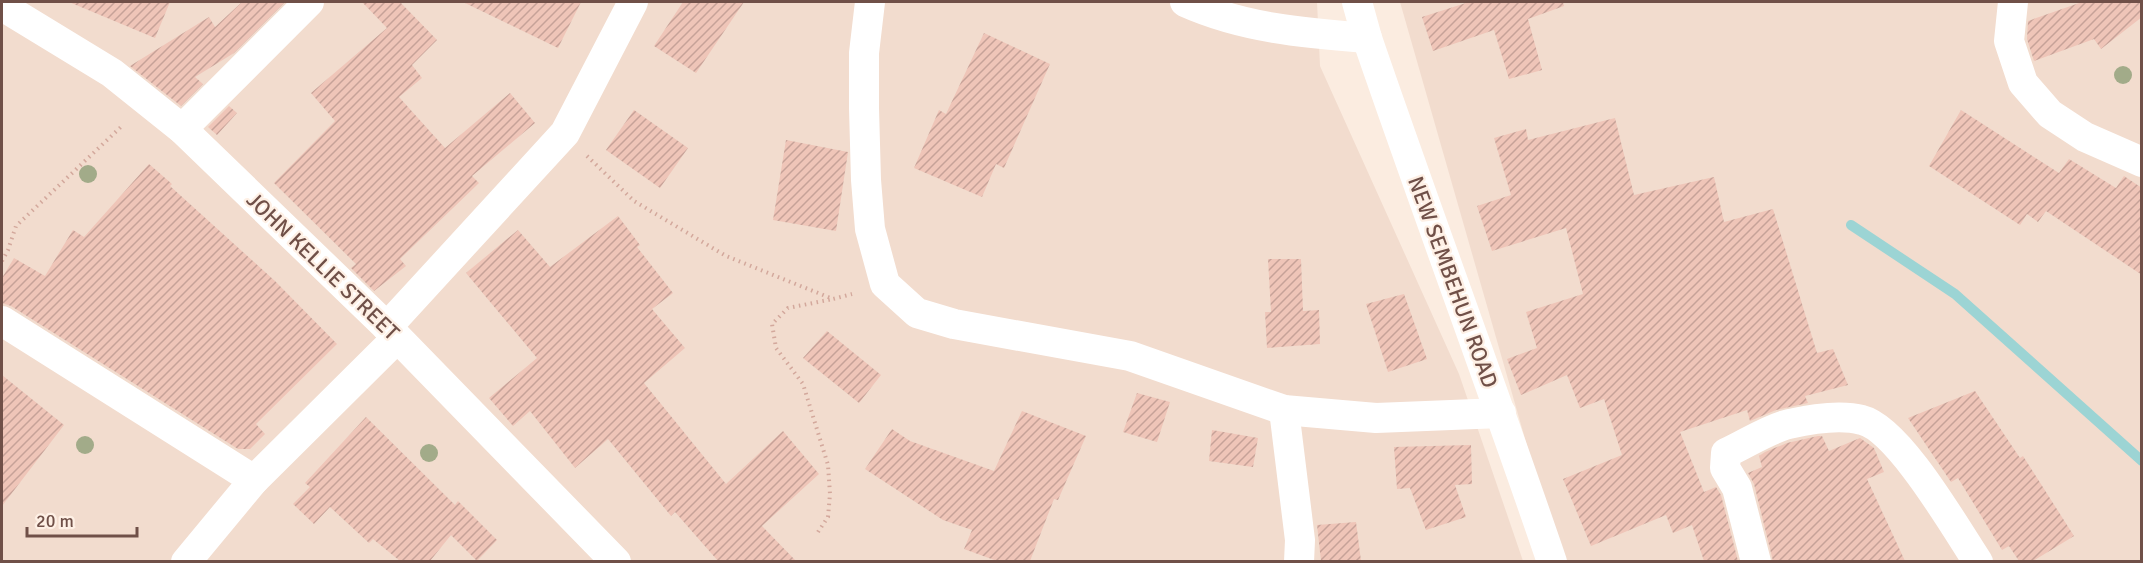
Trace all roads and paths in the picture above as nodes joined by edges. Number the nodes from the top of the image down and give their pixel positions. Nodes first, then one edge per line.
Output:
1 (309, 2) edge
2 (633, 2) edge
3 (870, 2) edge
4 (1185, 2) edge
5 (1357, 2) edge
6 (2013, 2) edge
7 (2, 6) edge
8 (1367, 38) junction
9 (144, 99) junction
10 (182, 129) junction
11 (565, 133) junction
12 (2142, 162) edge
13 (2, 261) edge
14 (885, 284) junction
15 (833, 299) junction
16 (2, 321) edge
17 (392, 332) junction
18 (1284, 410) junction
19 (1501, 413) junction
20 (254, 480) junction
21 (818, 532) dead end
22 (186, 561) edge
23 (616, 561) edge
24 (1299, 561) edge
25 (1552, 561) edge
26 (1756, 561) edge
27 (1978, 561) edge

1 - 10 street
2 - 11 street
3 - 14 street
4 - 8 street
5 - 8 street, NEW SEMBEHUN ROAD
6 - 12 street
7 - 9 street, JOHN KELLIE STREET
8 - 19 street, NEW SEMBEHUN ROAD
9 - 10 street, JOHN KELLIE STREET
9 - 13 path
10 - 17 street, JOHN KELLIE STREET
11 - 15 path
11 - 17 street
14 - 15 path
14 - 18 street
15 - 21 path
16 - 20 street
17 - 20 street
17 - 23 street, JOHN KELLIE STREET
18 - 19 street
18 - 24 street
19 - 25 street, NEW SEMBEHUN ROAD
20 - 22 street
26 - 27 street

